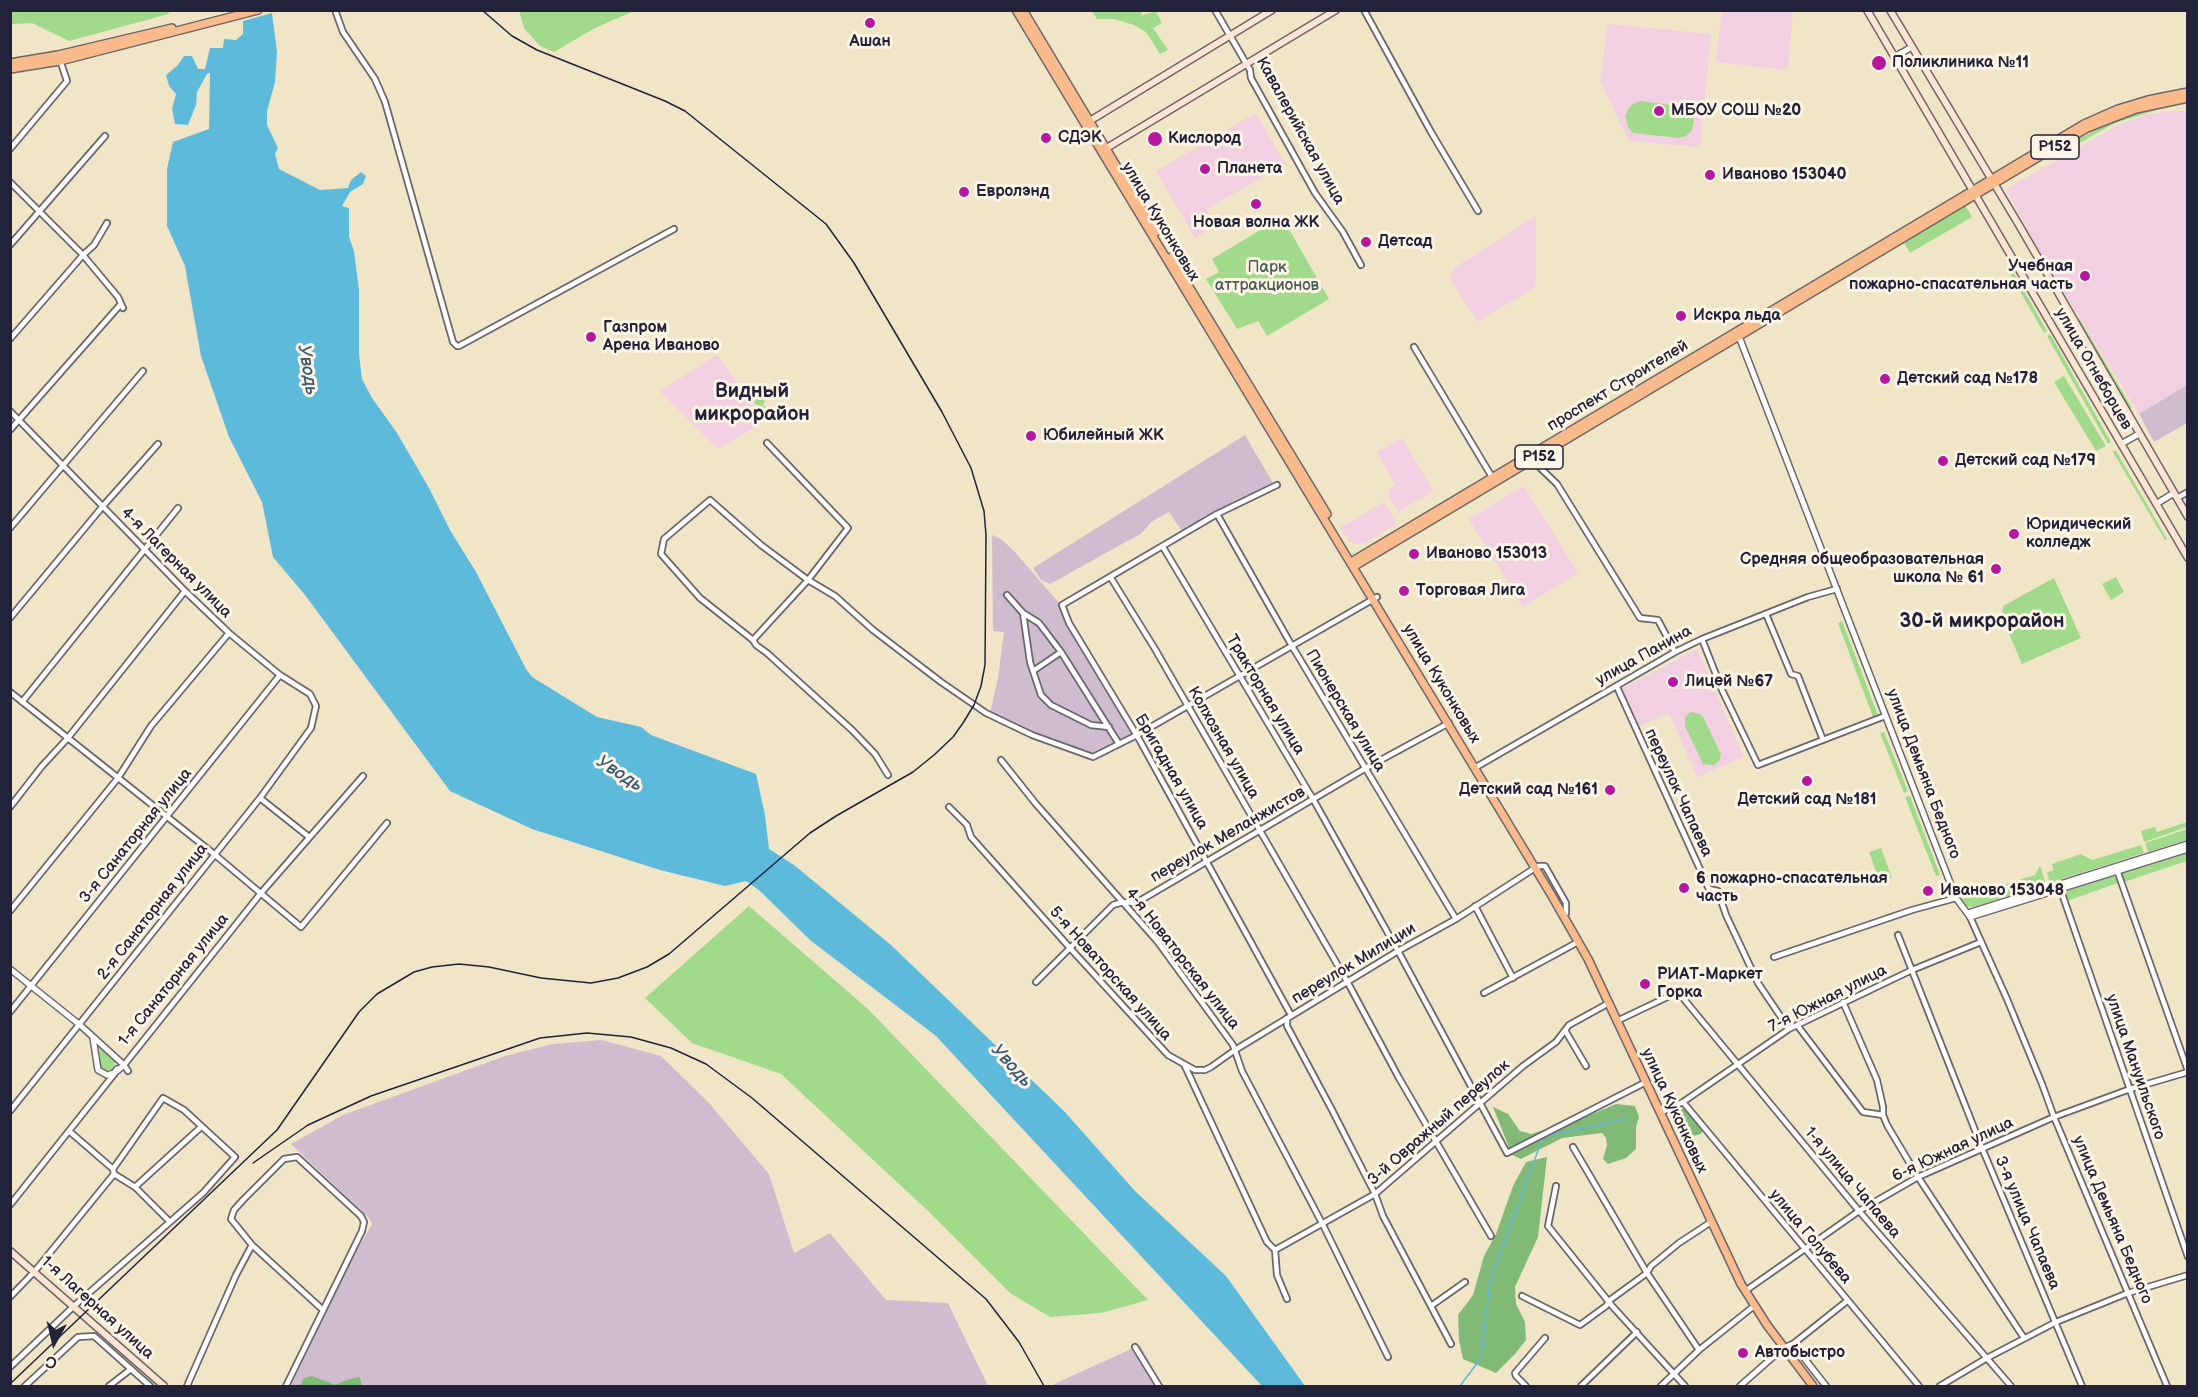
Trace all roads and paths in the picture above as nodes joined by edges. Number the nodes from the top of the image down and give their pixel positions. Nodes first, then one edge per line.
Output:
1 (243, 10) edge
2 (258, 10) edge
3 (335, 10) edge
4 (1016, 10) edge
5 (1023, 10) edge
6 (1215, 10) edge
7 (1272, 10) edge
8 (1336, 10) edge
9 (1364, 10) edge
10 (1867, 10) edge
11 (1890, 10) edge
12 (226, 17) junction
13 (1231, 36) junction
14 (1912, 47) junction
15 (1894, 57) junction
16 (59, 58) junction
17 (10, 63) edge
18 (1247, 64) junction
19 (10, 69) edge
20 (2187, 92) edge
21 (2187, 98) edge
22 (1087, 123) junction
23 (1094, 134) junction
24 (105, 136) dead end
25 (1103, 146) junction
26 (10, 149) edge
27 (1993, 181) junction
28 (10, 182) edge
29 (1975, 192) junction
30 (1478, 212) dead end
31 (40, 213) junction
32 (107, 223) dead end
33 (674, 229) dead end
34 (10, 245) edge
35 (83, 255) junction
36 (1361, 265) dead end
37 (1738, 334) junction
38 (10, 339) edge
39 (1414, 347) dead end
40 (143, 371) dead end
41 (10, 411) edge
42 (1265, 417) junction
43 (19, 420) junction
44 (10, 430) edge
45 (2139, 434) junction
46 (767, 443) dead end
47 (158, 444) dead end
48 (2121, 444) junction
49 (1531, 457) junction
50 (64, 466) junction
51 (1494, 479) junction
52 (1277, 484) dead end
53 (2187, 492) edge
54 (2176, 496) junction
55 (2156, 504) junction
56 (103, 506) junction
57 (178, 508) dead end
58 (1217, 514) junction
59 (2187, 517) edge
60 (10, 528) edge
61 (1164, 547) junction
62 (144, 549) junction
63 (2187, 558) edge
64 (1354, 563) junction
65 (1111, 578) junction
66 (808, 580) junction
67 (1837, 590) junction
68 (185, 591) junction
69 (1007, 596) dead end
70 (1375, 598) junction
71 (1023, 613) junction
72 (1766, 614) junction
73 (10, 618) edge
74 (230, 633) junction
75 (1702, 639) junction
76 (753, 640) junction
77 (1292, 646) junction
78 (1061, 651) junction
79 (1675, 652) junction
80 (1033, 671) junction
81 (280, 675) junction
82 (1240, 676) junction
83 (1617, 687) junction
84 (10, 692) edge
85 (22, 702) junction
86 (1187, 706) junction
87 (1885, 716) junction
88 (1449, 723) junction
89 (311, 728) joint
90 (1109, 728) junction
91 (1137, 735) junction
92 (67, 739) junction
93 (1823, 740) junction
94 (1119, 744) junction
95 (1001, 760) dead end
96 (1477, 767) junction
97 (1366, 768) junction
98 (888, 775) dead end
99 (363, 776) dead end
100 (118, 778) junction
101 (260, 798) junction
102 (1313, 800) junction
103 (10, 807) edge
104 (949, 807) dead end
105 (166, 816) junction
106 (387, 823) dead end
107 (1260, 830) junction
108 (309, 837) junction
109 (2187, 846) edge
110 (214, 854) junction
111 (1207, 861) junction
112 (1537, 867) junction
113 (2116, 869) junction
114 (2059, 887) junction
115 (261, 893) junction
116 (1956, 898) junction
117 (1123, 902) junction
118 (1475, 906) junction
119 (10, 911) edge
120 (1969, 915) junction
121 (1456, 919) junction
122 (1898, 935) dead end
123 (1578, 942) junction
124 (1980, 942) junction
125 (1070, 948) junction
126 (1398, 951) junction
127 (1774, 957) dead end
128 (10, 969) edge
129 (1912, 970) junction
130 (1513, 978) junction
131 (1036, 982) dead end
132 (1348, 983) junction
133 (32, 986) junction
134 (1484, 993) dead end
135 (1843, 1002) junction
136 (1609, 1003) junction
137 (10, 1012) edge
138 (1289, 1016) junction
139 (1621, 1019) junction
140 (80, 1024) junction
141 (1797, 1026) junction
142 (1790, 1029) junction
143 (1566, 1032) junction
144 (92, 1036) junction
145 (1235, 1050) junction
146 (116, 1056) junction
147 (1184, 1064) junction
148 (1738, 1064) junction
149 (1586, 1066) dead end
150 (126, 1068) junction
151 (117, 1071) junction
152 (2187, 1072) edge
153 (1646, 1082) junction
154 (2130, 1089) junction
155 (1683, 1102) junction
156 (1480, 1104) junction
157 (10, 1111) edge
158 (1664, 1111) junction
159 (1883, 1115) junction
160 (2054, 1117) junction
161 (201, 1127) junction
162 (69, 1131) junction
163 (1437, 1143) junction
164 (1573, 1147) dead end
165 (1982, 1148) junction
166 (114, 1172) junction
167 (1918, 1177) junction
168 (1556, 1186) dead end
169 (135, 1187) junction
170 (1375, 1194) junction
171 (10, 1205) edge
172 (1859, 1211) junction
173 (170, 1221) junction
174 (1711, 1222) junction
175 (1323, 1225) junction
176 (1491, 1236) dead end
177 (252, 1245) junction
178 (1803, 1248) junction
179 (1275, 1250) junction
180 (10, 1251) edge
181 (2187, 1257) edge
182 (35, 1271) junction
183 (1647, 1274) junction
184 (2187, 1275) edge
185 (1465, 1282) dead end
186 (1748, 1289) junction
187 (2128, 1293) junction
188 (1522, 1296) dead end
189 (10, 1297) edge
190 (1287, 1299) dead end
191 (1610, 1300) junction
192 (1846, 1301) junction
193 (74, 1306) junction
194 (1431, 1306) junction
195 (1754, 1306) junction
196 (323, 1310) junction
197 (2056, 1322) junction
198 (1637, 1332) junction
199 (1545, 1338) dead end
200 (2024, 1338) junction
201 (1451, 1344) dead end
202 (1788, 1346) junction
203 (1135, 1347) dead end
204 (1699, 1350) junction
205 (1388, 1357) dead end
206 (1987, 1358) junction
207 (10, 1366) edge
208 (131, 1369) junction
209 (1674, 1375) junction
210 (26, 1386) edge
211 (109, 1386) edge
212 (150, 1386) edge
213 (165, 1386) edge
214 (187, 1386) edge
215 (286, 1386) edge
216 (1158, 1386) edge
217 (1526, 1386) edge
218 (1581, 1386) edge
219 (1661, 1386) edge
220 (1685, 1386) edge
221 (1740, 1386) edge
222 (1815, 1386) edge
223 (1826, 1386) edge
224 (1919, 1386) edge
225 (1940, 1386) edge
226 (2011, 1386) edge
227 (2082, 1386) edge
228 (2167, 1386) edge

1 - 12 main road
2 - 12 main road
3 - 33 street
4 - 22 main road, улица Куконковых
5 - 22 main road, улица Куконковых
6 - 13 street, Кавалерийская улица
7 - 13 main road
8 - 18 main road
9 - 30 street
10 - 15 main road, улица Огнеборцев
11 - 14 main road, улица Огнеборцев
12 - 16 main road
13 - 18 street, Кавалерийская улица
13 - 22 main road
14 - 15 street
14 - 27 main road, улица Огнеборцев
15 - 29 main road, улица Огнеборцев
16 - 17 main road
16 - 19 main road
16 - 26 street
18 - 25 main road
18 - 36 street, Кавалерийская улица
20 - 27 main road, проспект Строителей / Р152
21 - 27 main road, проспект Строителей / Р152
22 - 23 main road, улица Куконковых
23 - 25 main road, улица Куконковых
23 - 42 main road, улица Куконковых
24 - 31 street
25 - 42 main road, улица Куконковых
27 - 29 main road, проспект Строителей / Р152
27 - 45 main road, улица Огнеборцев
28 - 31 street
29 - 37 main road, проспект Строителей / Р152
29 - 48 main road, улица Огнеборцев
31 - 34 street
31 - 35 street
32 - 35 street
35 - 38 street
35 - 43 street
37 - 49 main road, проспект Строителей / Р152
37 - 67 street, улица Демьяна Бедного
39 - 51 street
40 - 50 street
41 - 43 street, 4-я Лагерная улица
42 - 64 main road, улица Куконковых
43 - 44 street
43 - 50 street, 4-я Лагерная улица
45 - 48 street
45 - 54 main road, улица Огнеборцев
46 - 66 street
47 - 56 street
48 - 55 main road, улица Огнеборцев
49 - 51 main road, проспект Строителей / Р152
49 - 79 street
50 - 56 street, 4-я Лагерная улица
50 - 60 street
51 - 64 main road, проспект Строителей / Р152
52 - 58 street
53 - 54 street
54 - 55 street
54 - 59 main road, улица Огнеборцев
55 - 63 main road, улица Огнеборцев
56 - 62 street, 4-я Лагерная улица
56 - 73 street
57 - 62 street
58 - 61 street
58 - 77 street, Пионерская улица
61 - 65 street
61 - 82 street, Тракторная улица
62 - 68 street, 4-я Лагерная улица
62 - 85 street
64 - 70 main road, улица Куконковых
65 - 86 street, Колхозная улица
65 - 91 street, Бригадная улица
66 - 76 street
66 - 76 street
66 - 94 street
67 - 72 street, улица Панина
67 - 87 street, улица Демьяна Бедного
68 - 74 street, 4-я Лагерная улица
68 - 92 street
69 - 71 street
70 - 77 street
70 - 88 main road, улица Куконковых
70 - 96 main road, улица Куконковых
71 - 78 street
71 - 80 street
72 - 75 street, улица Панина
72 - 93 street
74 - 81 street, 4-я Лагерная улица
74 - 100 street
75 - 79 street, улица Панина
75 - 93 street
76 - 98 street
77 - 82 street
77 - 97 street, Пионерская улица
78 - 80 street
78 - 90 street
79 - 83 street, улица Панина
80 - 90 street
81 - 89 street, 4-я Лагерная улица
81 - 105 street, 3-я Санаторная улица
82 - 86 street
82 - 102 street, Тракторная улица
83 - 96 street, улица Панина
83 - 142 street, переулок Чапаева
84 - 85 street
85 - 92 street
86 - 91 street
86 - 107 street, Колхозная улица
87 - 93 street
87 - 116 street, улица Демьяна Бедного
88 - 96 main road, улица Куконковых
88 - 97 street, переулок Меланжистов
89 - 101 street, 2-я Санаторная улица
90 - 94 street
91 - 94 street
91 - 111 street, Бригадная улица
92 - 100 street
92 - 103 street
95 - 117 street, 4-я Новаторская улица
96 - 112 main road, улица Куконковых
97 - 102 street, переулок Меланжистов
97 - 121 street, Пионерская улица
99 - 108 street, 1-я Санаторная улица
100 - 105 street
100 - 119 street
101 - 108 street
101 - 110 street, 2-я Санаторная улица
102 - 107 street, переулок Меланжистов
102 - 126 street, Тракторная улица
104 - 125 street, 5-я Новаторская улица
105 - 110 street
105 - 133 street, 3-я Санаторная улица
106 - 115 street
107 - 111 street, переулок Меланжистов
107 - 132 street, Колхозная улица
108 - 115 street, 1-я Санаторная улица
109 - 113 street
110 - 115 street
110 - 140 street, 2-я Санаторная улица
111 - 117 street, переулок Меланжистов
111 - 138 street, Бригадная улица
112 - 118 street, переулок Милиции
112 - 123 main road, улица Куконковых
112 - 139 main road, улица Куконковых
113 - 114 street
113 - 152 street
114 - 120 street
114 - 154 street, улица Мануильского
115 - 150 street, 1-я Санаторная улица
116 - 120 street, улица Демьяна Бедного
116 - 127 street
117 - 125 street, переулок Меланжистов
117 - 145 street, 4-я Новаторская улица
118 - 121 street, переулок Милиции
118 - 130 street
120 - 124 street, улица Демьяна Бедного
121 - 126 street, переулок Милиции
122 - 129 street, 3-я улица Чапаева
123 - 130 street
123 - 136 main road, улица Куконковых
124 - 129 street, 7-я Южная улица
124 - 160 street, улица Демьяна Бедного
125 - 131 street, переулок Меланжистов
125 - 147 street, 5-я Новаторская улица
126 - 132 street, переулок Милиции
126 - 156 street, Тракторная улица
128 - 133 street
129 - 135 street, 7-я Южная улица
129 - 165 street, 3-я улица Чапаева
130 - 134 street
132 - 138 street, переулок Милиции
132 - 163 street, Колхозная улица
133 - 137 street, 3-я Санаторная улица
133 - 140 street
135 - 141 street, 7-я Южная улица
135 - 159 street
136 - 143 street, 3-й Овражный переулок
136 - 153 main road, улица Куконковых
138 - 145 street, переулок Милиции
138 - 170 street, Бригадная улица
139 - 148 street, 1-я улица Чапаева
139 - 158 main road, улица Куконковых
140 - 144 street
140 - 157 street, 2-я Санаторная улица
141 - 142 street, 7-я Южная улица
141 - 159 street
142 - 148 street, 7-я Южная улица
143 - 149 street
143 - 156 street, 3-й Овражный переулок
144 - 146 street
144 - 151 street
145 - 147 street, переулок Милиции
145 - 175 street, 4-я Новаторская улица
146 - 150 street
146 - 151 street
147 - 179 street, 5-я Новаторская улица
148 - 155 street, 7-я Южная улица
148 - 172 street, 1-я улица Чапаева
150 - 151 street, 1-я Санаторная улица
151 - 162 street, 1-я Санаторная улица
152 - 154 street, 6-я Южная улица
153 - 156 street, Тракторная улица
153 - 174 main road, улица Куконковых
154 - 160 street, 6-я Южная улица
154 - 181 street, улица Мануильского
155 - 158 street, 7-я Южная улица
155 - 178 street, улица Голубева
156 - 163 street, 3-й Овражный переулок
158 - 186 main road, улица Куконковых
159 - 167 street
160 - 165 street, 6-я Южная улица
160 - 187 street, улица Демьяна Бедного
161 - 166 street
161 - 169 street
161 - 173 street
162 - 166 street
162 - 171 street, 1-я Санаторная улица
163 - 170 street, 3-й Овражный переулок
163 - 176 street, Колхозная улица
164 - 183 street
165 - 167 street, 6-я Южная улица
165 - 197 street, 3-я улица Чапаева
166 - 169 street
166 - 182 street
167 - 172 street, 6-я Южная улица
167 - 200 street
168 - 191 street
169 - 173 street
170 - 175 street, 3-й Овражный переулок
170 - 194 street, Бригадная улица
172 - 178 street, 6-я Южная улица
172 - 206 street, 1-я улица Чапаева
173 - 193 street
174 - 183 street
174 - 195 main road, улица Куконковых
175 - 179 street, 3-й Овражный переулок
175 - 205 street, 4-я Новаторская улица
177 - 196 street
177 - 196 street
177 - 214 street
178 - 186 street, 6-я Южная улица
178 - 192 street, улица Голубева
179 - 190 street, 5-я Новаторская улица
180 - 182 main road, 1-я Лагерная улица
182 - 189 street
182 - 193 main road, 1-я Лагерная улица
183 - 191 street
183 - 204 street
184 - 187 street
185 - 194 street
186 - 202 main road, улица Куконковых
187 - 197 street
187 - 228 street, улица Демьяна Бедного
188 - 191 street
191 - 198 street
192 - 202 street
192 - 224 street, улица Голубева
193 - 207 street
193 - 213 main road, 1-я Лагерная улица
194 - 201 street, Бригадная улица
195 - 202 main road, улица Куконковых
195 - 204 street
196 - 215 street
197 - 200 street
197 - 227 street, 3-я улица Чапаева
198 - 209 street
198 - 218 street
199 - 217 street
200 - 206 street
202 - 221 street
202 - 222 main road, улица Куконковых
202 - 223 street
203 - 216 street
204 - 209 street
206 - 225 street
206 - 226 street, 1-я улица Чапаева
208 - 210 street
208 - 211 street
208 - 212 street
209 - 219 street
209 - 220 street

